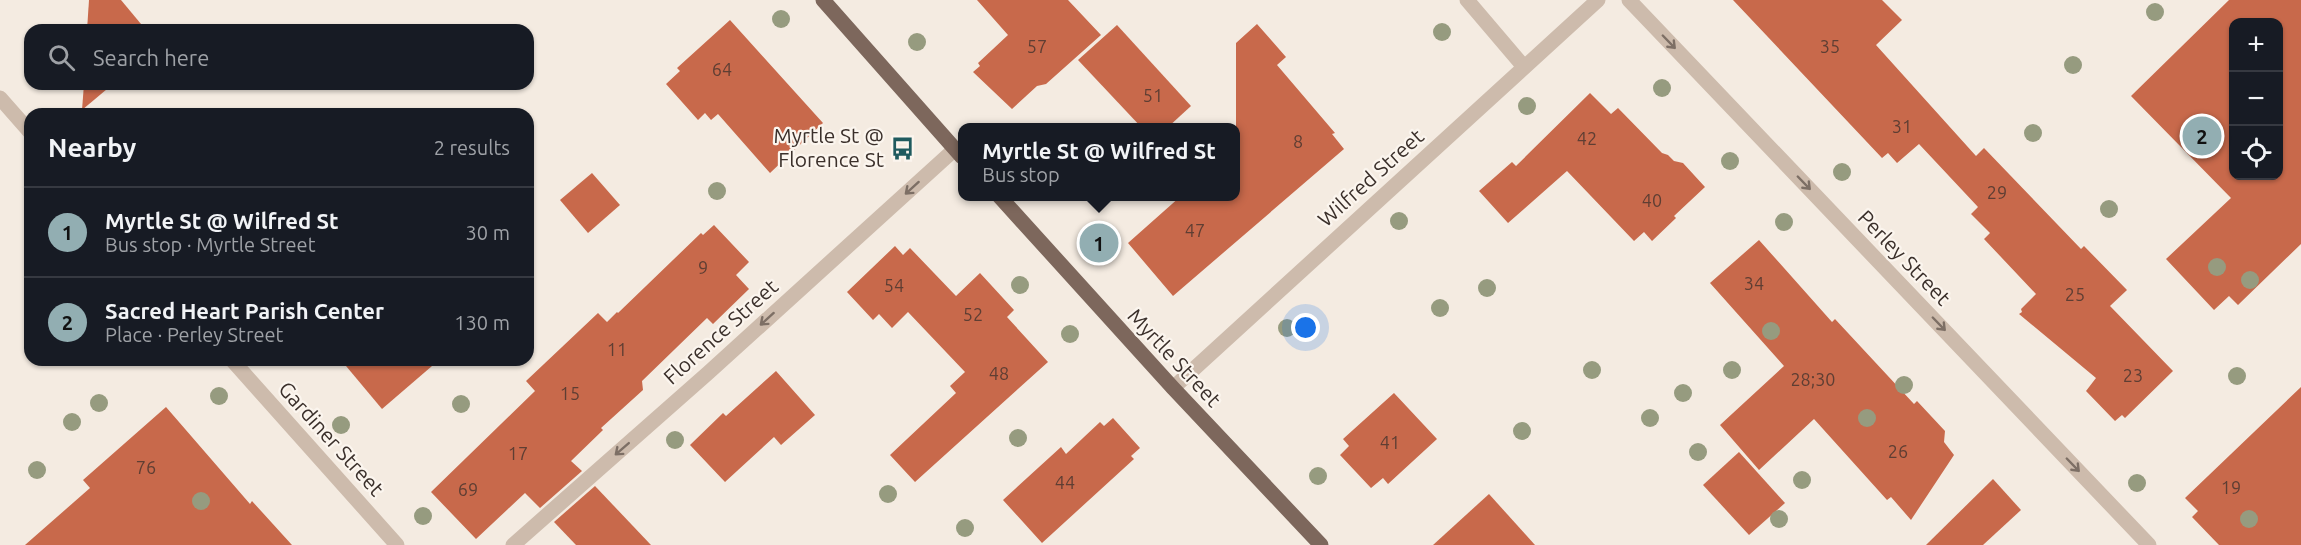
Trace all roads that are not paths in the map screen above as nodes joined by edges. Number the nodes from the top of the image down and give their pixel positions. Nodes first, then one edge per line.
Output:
1 (823, 0) edge
2 (1467, 0) edge
3 (1598, 0) edge
4 (1629, 0) edge
5 (1524, 67) junction
6 (0, 98) edge
7 (24, 125) edge
8 (958, 152) edge
9 (958, 154) edge
10 (1004, 201) edge
11 (237, 366) edge
12 (1173, 388) junction
13 (398, 545) edge
14 (513, 545) edge
15 (1321, 545) edge
16 (2149, 545) edge

1 - 8 main road
2 - 5 street
3 - 5 street, Wilfred Street
4 -> 16 street, Perley Street
5 - 12 street, Wilfred Street
6 - 7 street
9 -> 14 street, Florence Street
10 - 12 main road, Myrtle Street
11 - 13 street, Gardiner Street
12 - 15 main road, Myrtle Street

